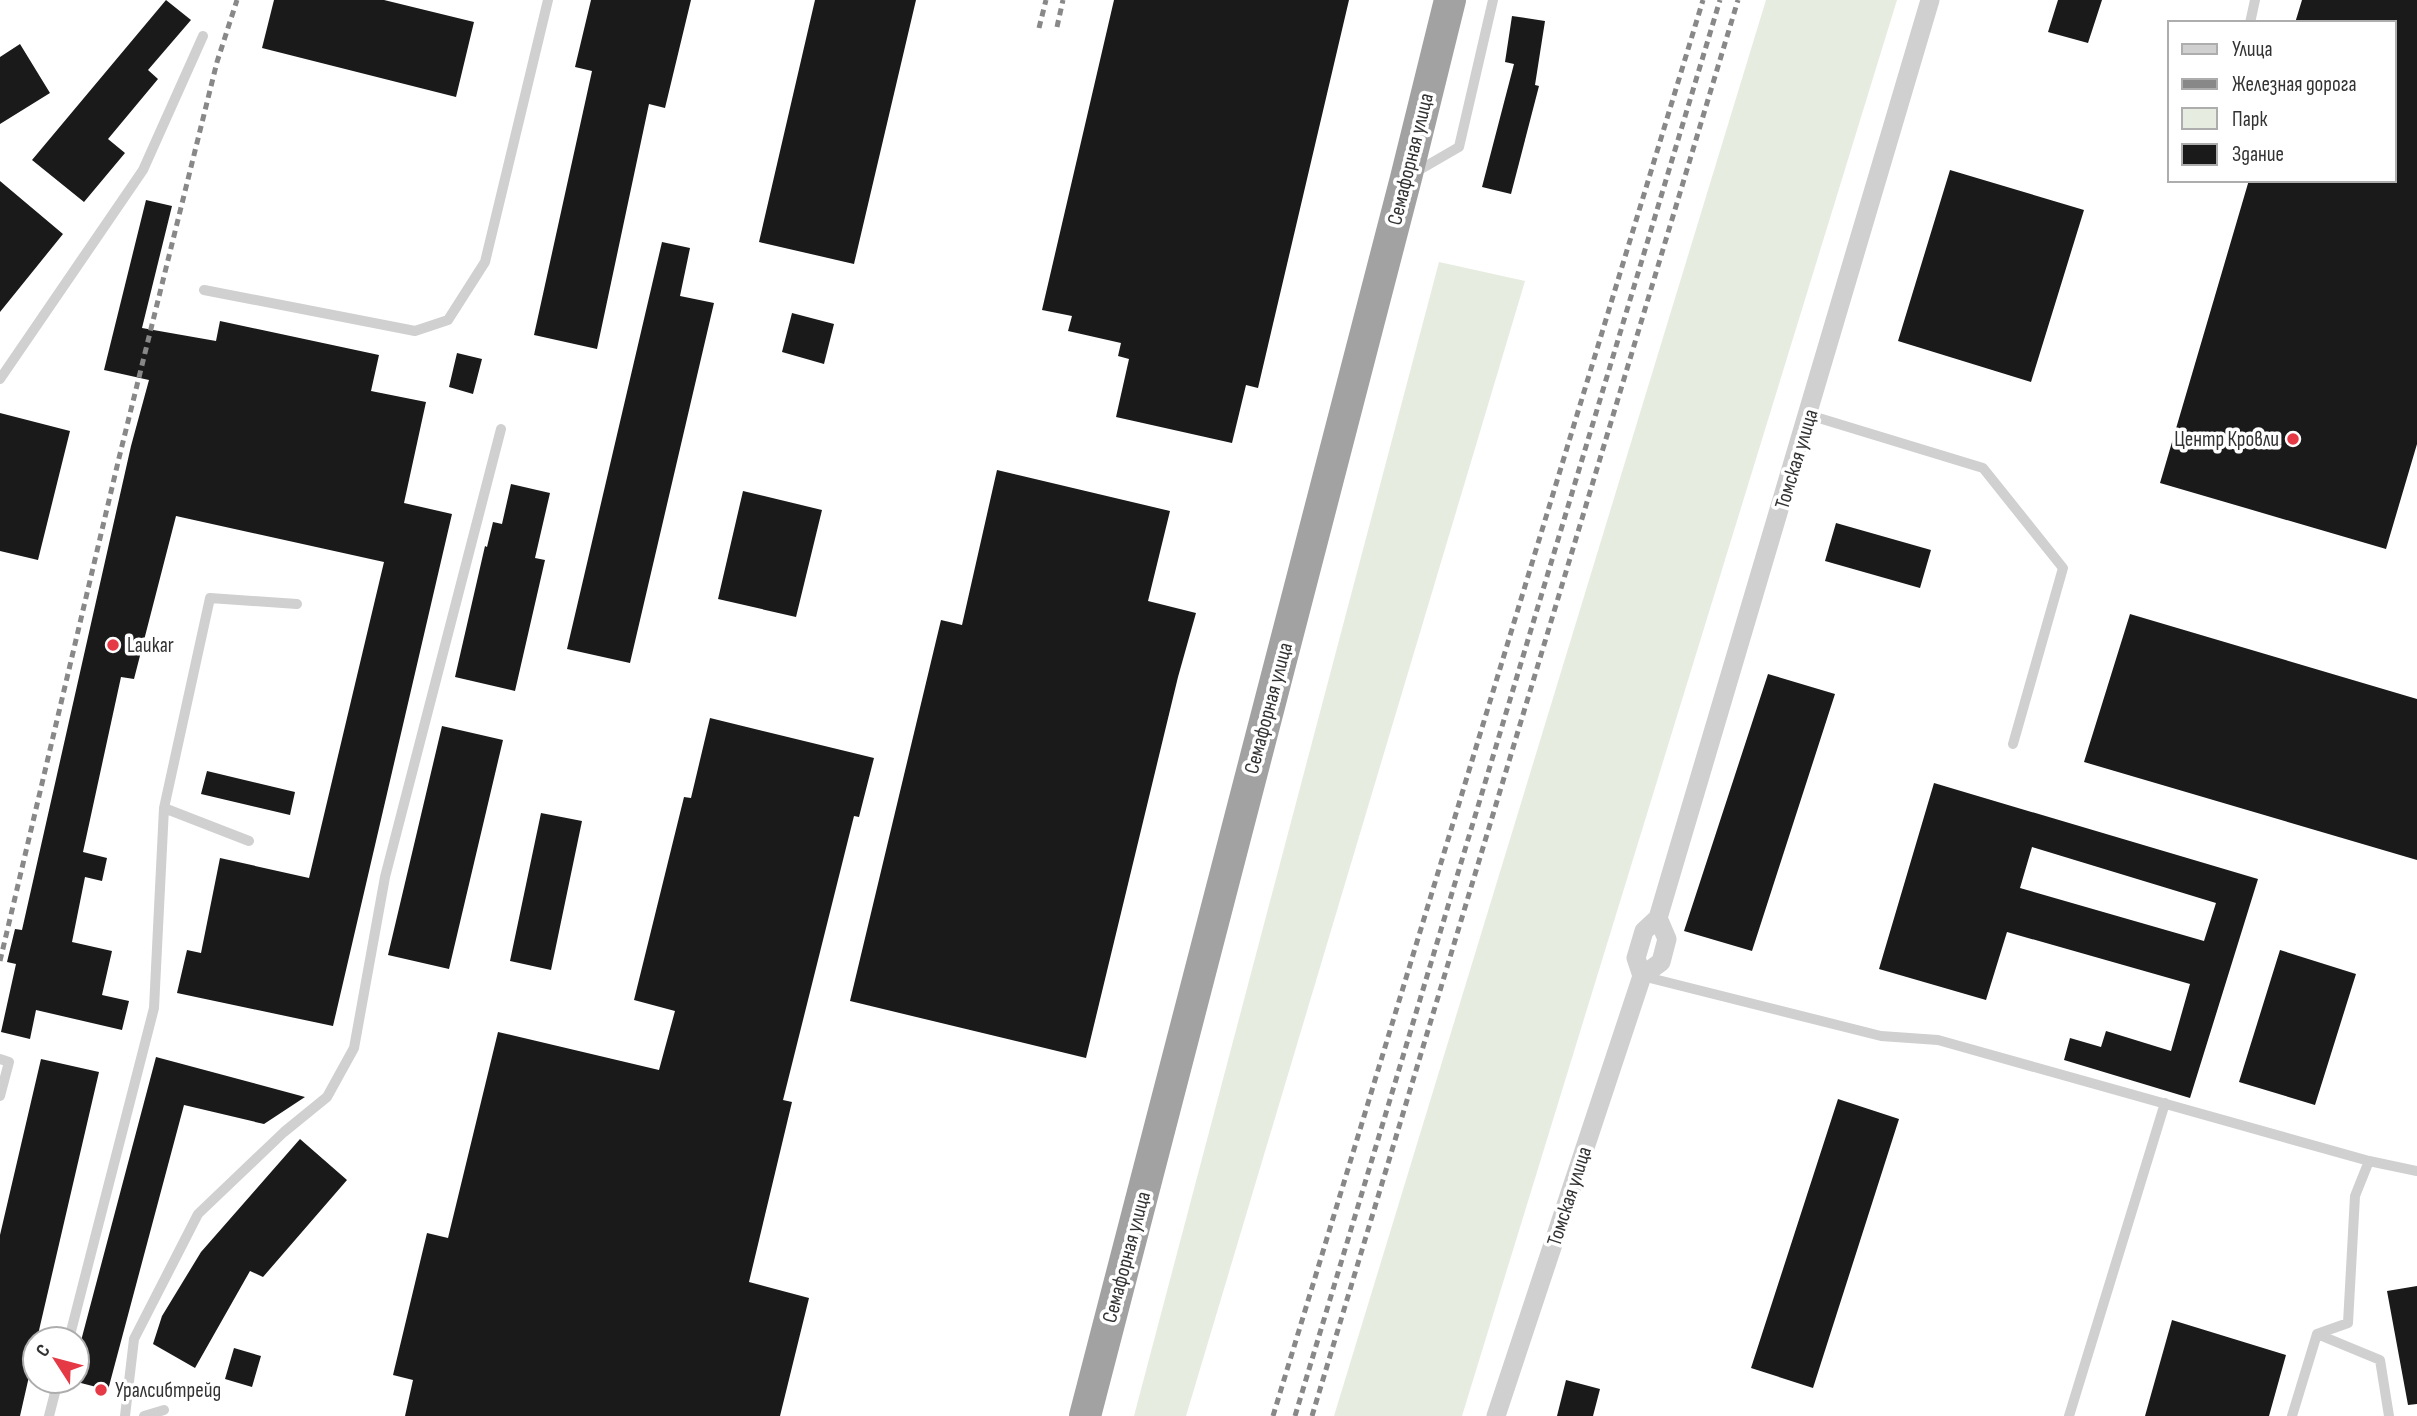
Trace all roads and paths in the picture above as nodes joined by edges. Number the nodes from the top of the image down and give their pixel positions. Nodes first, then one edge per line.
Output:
1 (548, 0) edge
2 (1450, 0) edge
3 (1493, 0) edge
4 (1930, 0) edge
5 (2255, 0) edge
6 (2250, 21) edge
7 (203, 36) dead end
8 (1406, 178) junction
9 (204, 290) dead end
10 (0, 379) edge
11 (1809, 415) junction
12 (501, 429) dead end
13 (297, 604) dead end
14 (2013, 744) dead end
15 (164, 808) junction
16 (249, 841) dead end
17 (1642, 976) junction
18 (0, 1059) edge
19 (0, 1097) edge
20 (2165, 1103) junction
21 (2369, 1161) junction
22 (2417, 1171) edge
23 (73, 1325) edge
24 (2317, 1334) junction
25 (54, 1395) edge
26 (164, 1410) dead end
27 (1500, 1415) edge
28 (49, 1416) edge
29 (125, 1416) edge
30 (144, 1416) edge
31 (1085, 1416) edge
32 (2069, 1416) edge
33 (2292, 1416) edge
34 (2389, 1416) edge

1 - 9 lane
2 - 8 highway, Семафорная улица
3 - 8 lane
4 - 11 street, Томская улица
5 - 6 lane
7 - 10 lane
8 - 31 highway, Семафорная улица
11 - 14 lane
11 - 17 street, Томская улица
12 - 29 lane
13 - 15 lane
15 - 16 lane
15 - 23 lane
17 - 20 lane
17 - 27 street, Томская улица
18 - 19 lane
20 - 21 lane
20 - 32 lane
21 - 22 lane
21 - 24 lane
24 - 33 lane
24 - 34 lane
25 - 28 lane
26 - 30 lane

